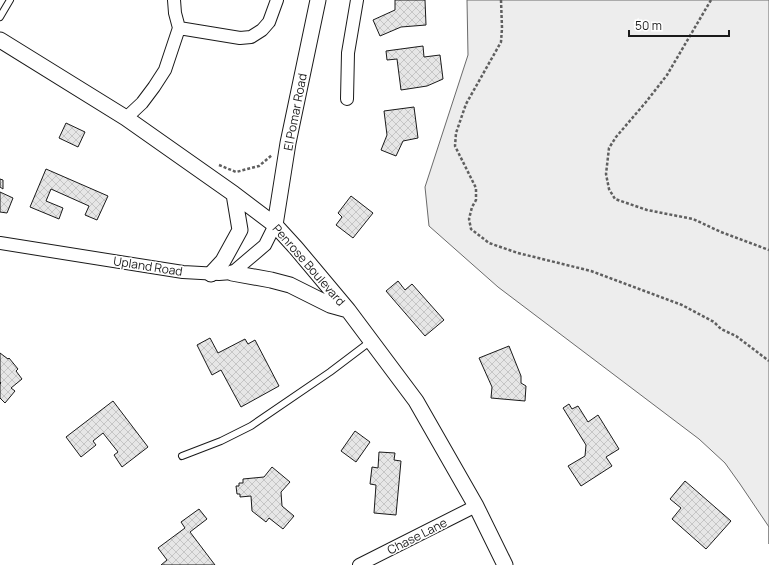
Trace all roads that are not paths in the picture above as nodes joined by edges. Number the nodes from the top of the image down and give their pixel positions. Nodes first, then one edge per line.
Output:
1 (10, 0) edge
2 (174, 0) edge
3 (277, 0) edge
4 (318, 0) edge
5 (357, 0) edge
6 (0, 18) edge
7 (179, 28) junction
8 (0, 40) edge
9 (347, 99) dead end
10 (126, 118) junction
11 (234, 194) junction
12 (275, 225) junction
13 (0, 243) edge
14 (232, 273) junction
15 (211, 274) junction
16 (348, 310) junction
17 (372, 340) junction
18 (182, 456) dead end
19 (476, 506) junction
20 (359, 565) edge
21 (504, 565) edge

1 - 6 lane
2 - 7 street
3 - 7 street
4 - 12 street, El Pomar Road
5 - 9 street
7 - 10 street
8 - 10 street, Penrose Boulevard
10 - 11 street, Penrose Boulevard
11 - 12 street, Penrose Boulevard
11 - 15 street
12 - 14 street
12 - 16 street, Penrose Boulevard
13 - 15 street, Upland Road
14 - 15 street, Upland Road
14 - 16 street
16 - 17 street, Penrose Boulevard
17 - 18 lane
17 - 19 street, Penrose Boulevard
19 - 20 street, Chase Lane
19 - 21 street, Penrose Boulevard

